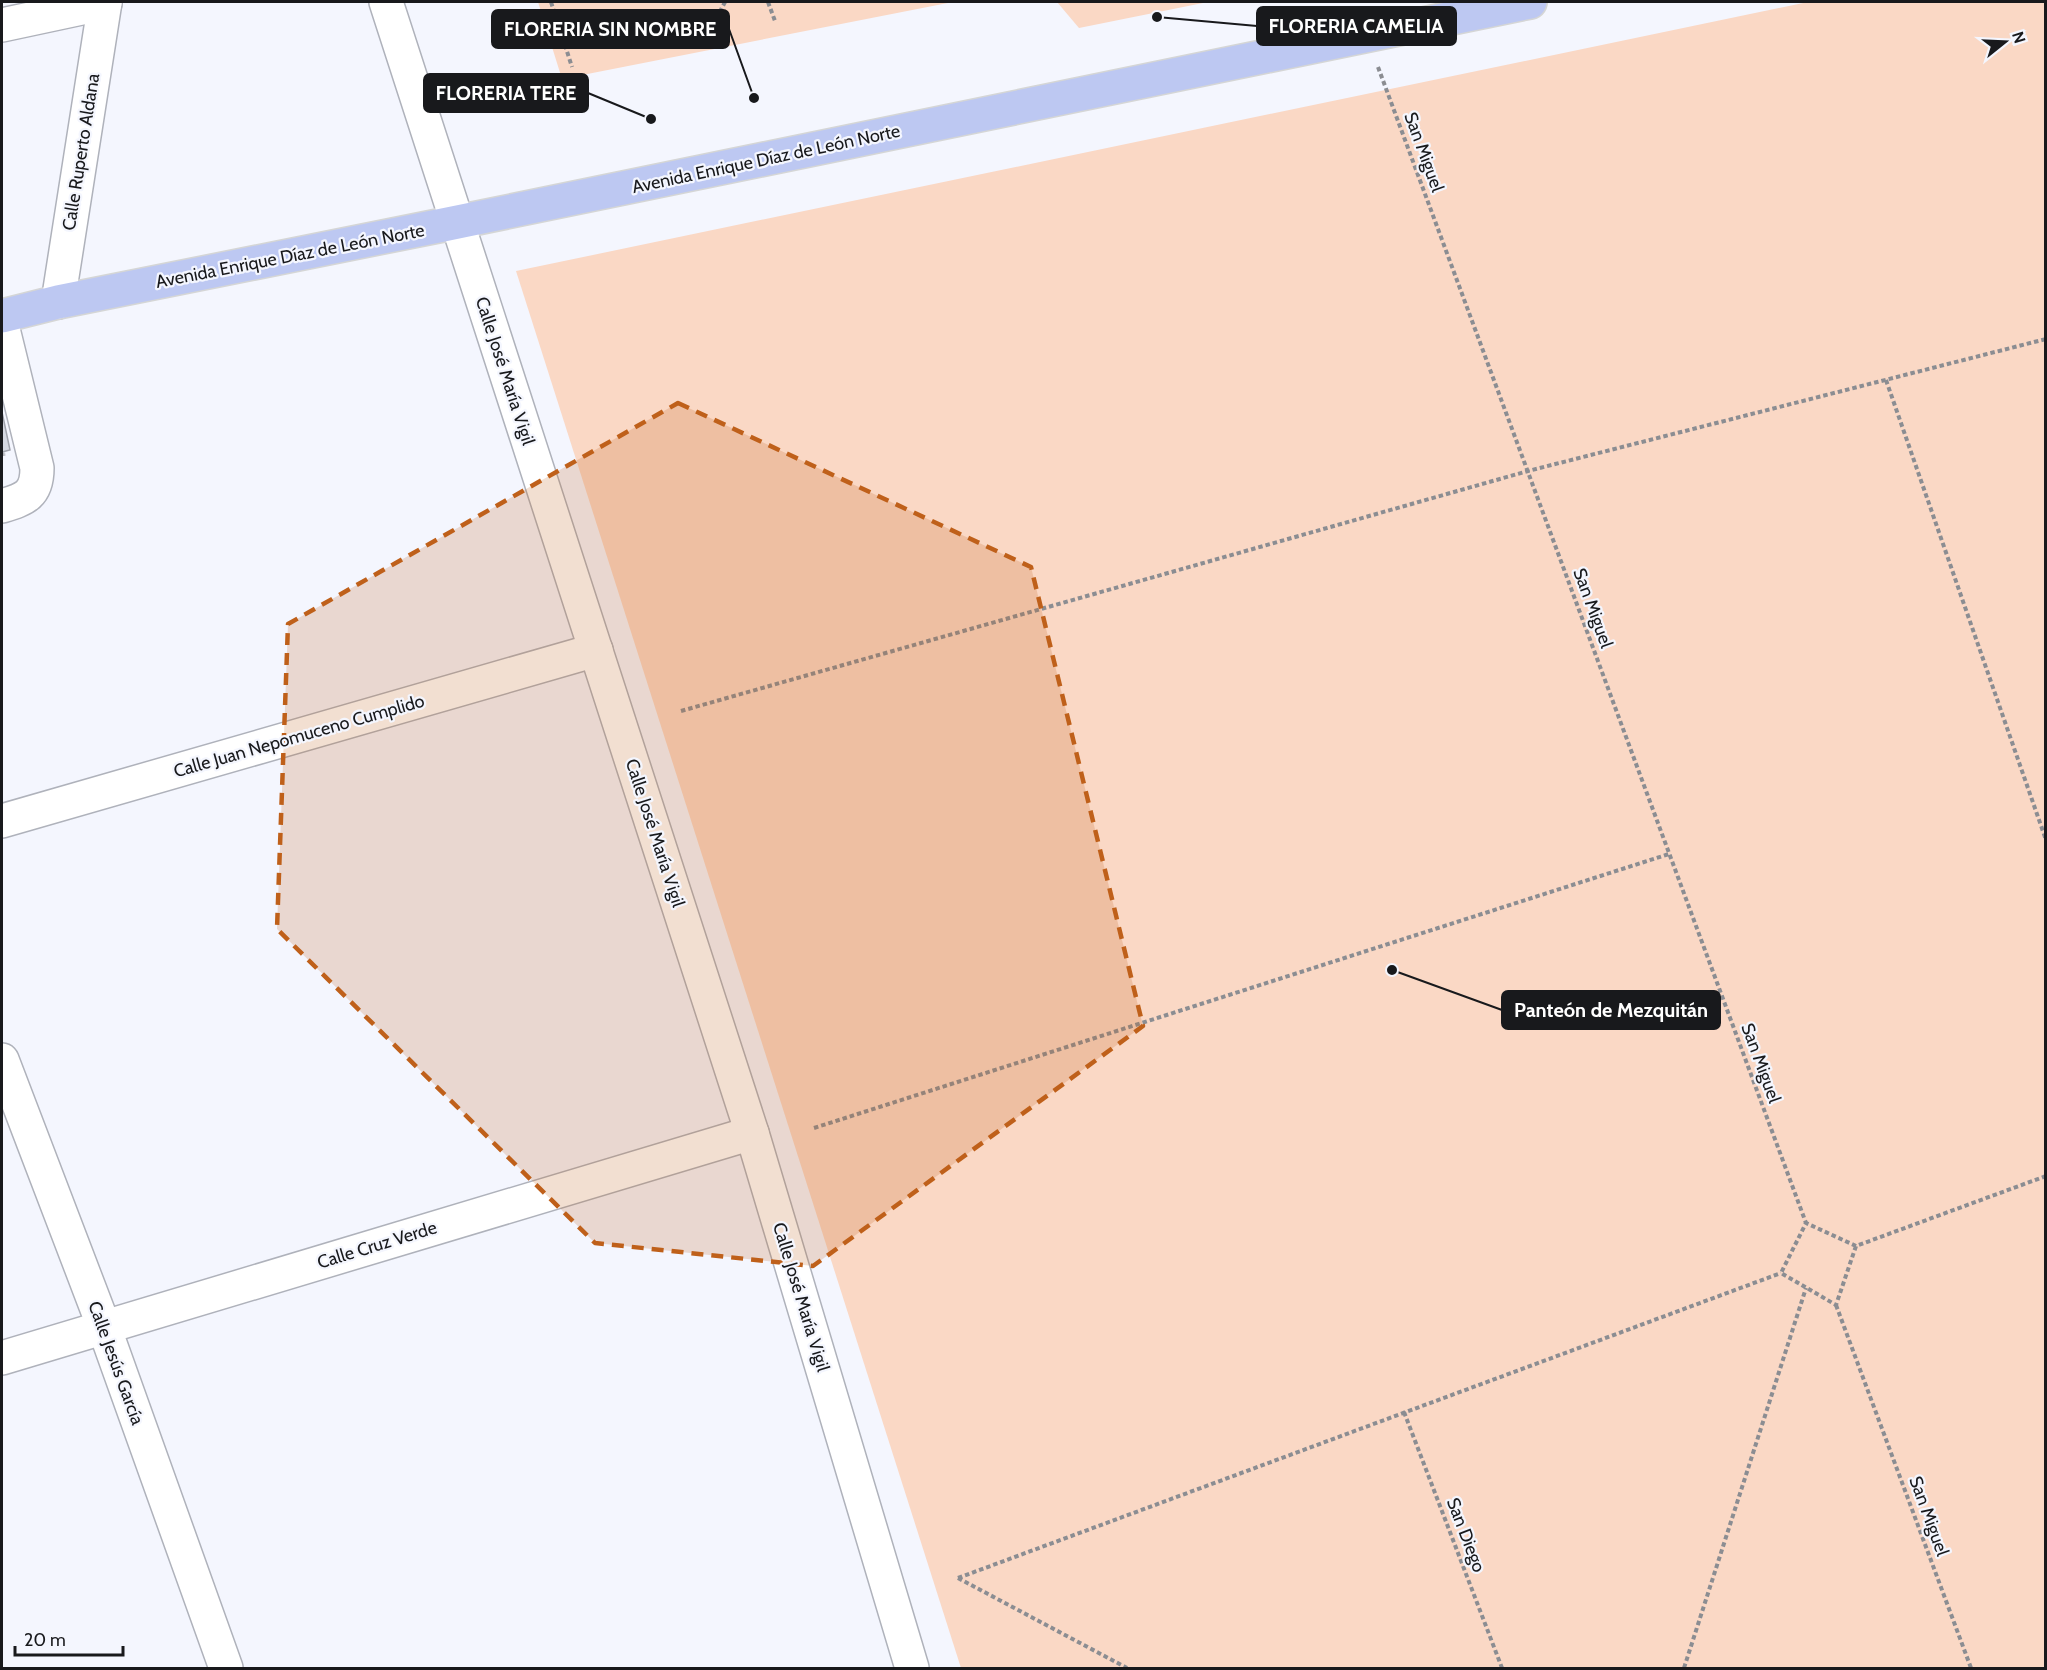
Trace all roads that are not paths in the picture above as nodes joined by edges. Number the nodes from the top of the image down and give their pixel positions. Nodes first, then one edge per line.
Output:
1 (105, 2) edge
2 (386, 2) edge
3 (1530, 2) edge
4 (2, 25) edge
5 (456, 222) junction
6 (58, 302) junction
7 (2, 316) edge
8 (2, 325) edge
9 (2, 506) edge
10 (596, 650) junction
11 (2, 821) edge
12 (2, 1060) edge
13 (752, 1133) junction
14 (104, 1327) junction
15 (2, 1358) edge
16 (226, 1668) edge
17 (912, 1668) edge

1 - 4 street
1 - 6 street, Calle Ruperto Aldana
2 - 5 street, Calle José María Vigil
3 - 5 main road, Avenida Enrique Díaz de León Norte
5 - 6 main road, Avenida Enrique Díaz de León Norte
5 - 10 street, Calle José María Vigil
6 - 7 main road, Avenida Enrique Díaz de León Norte
8 - 9 street
10 - 11 street, Calle Juan Nepomuceno Cumplido
10 - 13 street, Calle José María Vigil
12 - 14 street, Calle Jesús García
13 - 14 street, Calle Cruz Verde
13 - 17 street, Calle José María Vigil
14 - 15 street, Calle Cruz Verde
14 - 16 street, Calle Jesús García

